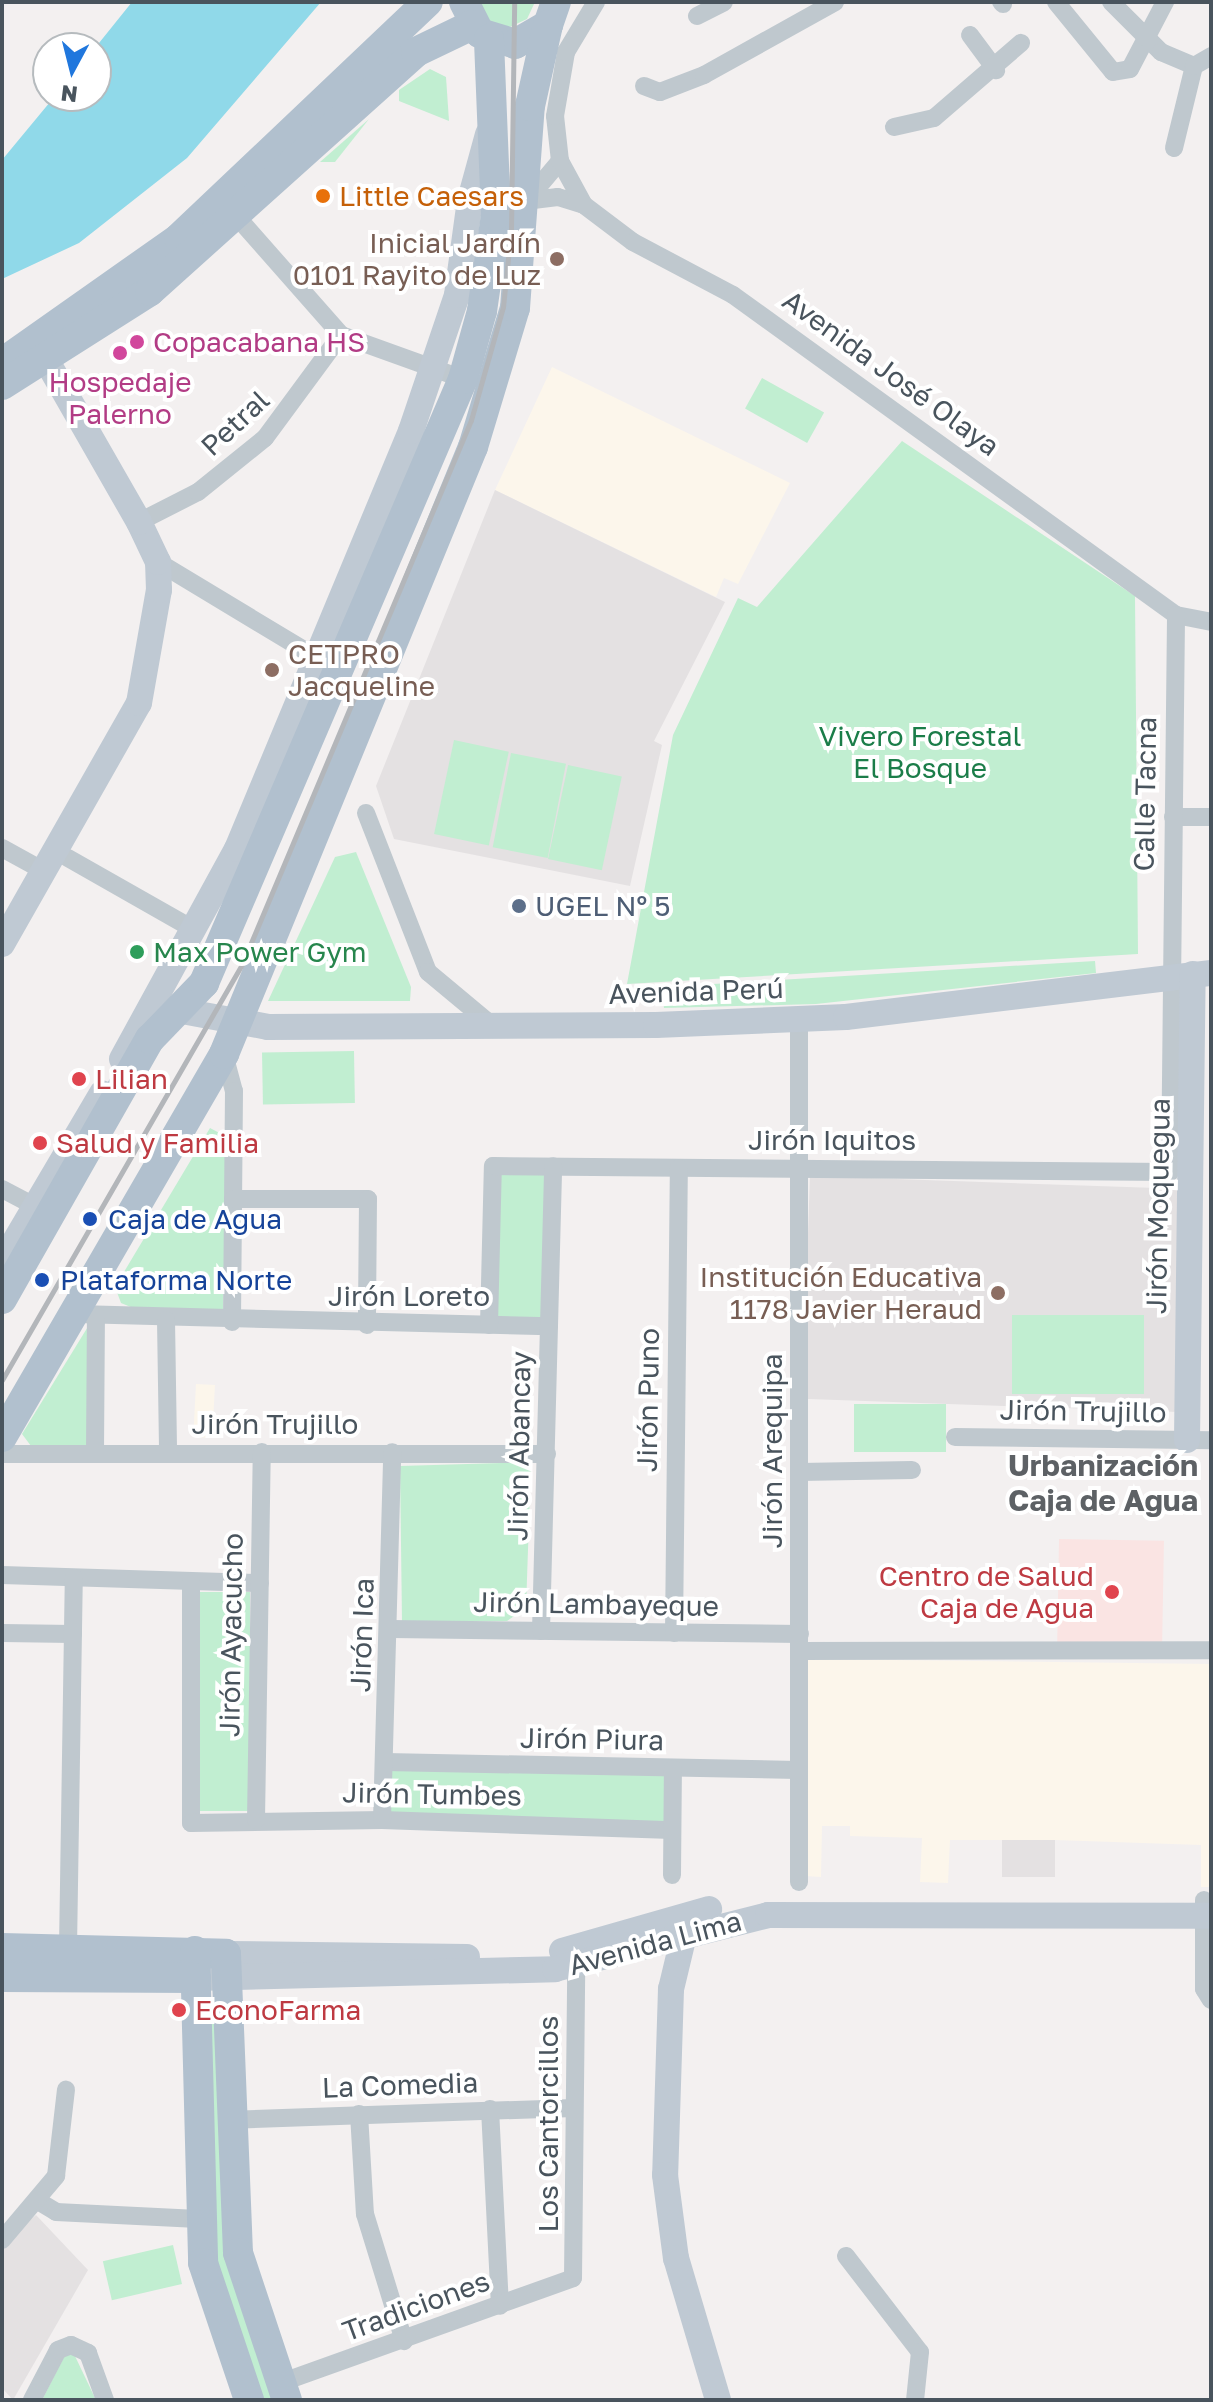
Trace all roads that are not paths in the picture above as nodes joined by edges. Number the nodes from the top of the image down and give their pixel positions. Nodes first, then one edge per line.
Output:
1 (428, 2) edge
2 (596, 2) edge
3 (724, 2) edge
4 (835, 2) edge
5 (1056, 2) edge
6 (1111, 2) edge
7 (1165, 2) edge
8 (1130, 10) edge
9 (554, 11) edge
10 (697, 16) dead end
11 (475, 22) edge
12 (970, 35) dead end
13 (1146, 39) junction
14 (1021, 43) dead end
15 (1211, 56) edge
16 (1194, 66) junction
17 (996, 70) junction
18 (644, 86) dead end
19 (494, 115) junction
20 (894, 127) dead end
21 (1174, 148) dead end
22 (560, 161) junction
23 (525, 201) junction
24 (584, 205) junction
25 (238, 218) junction
26 (341, 335) junction
27 (42, 353) junction
28 (2, 363) edge
29 (433, 371) junction
30 (463, 379) junction
31 (2, 385) edge
32 (139, 522) junction
33 (158, 562) junction
34 (1176, 615) junction
35 (1211, 622) edge
36 (317, 658) junction
37 (366, 813) dead end
38 (1173, 817) junction
39 (1211, 817) edge
40 (2, 848) edge
41 (68, 858) dead end
42 (44, 871) junction
43 (195, 930) junction
44 (2, 944) edge
45 (1191, 974) edge
46 (182, 1011) junction
47 (799, 1020) junction
48 (231, 1024) junction
49 (494, 1027) junction
50 (224, 1054) junction
51 (553, 1166) junction
52 (799, 1167) junction
53 (679, 1168) junction
54 (1170, 1172) joint
55 (2, 1189) edge
56 (233, 1199) junction
57 (44, 1211) junction
58 (2, 1263) edge
59 (2, 1299) edge
60 (87, 1315) junction
61 (166, 1320) junction
62 (232, 1322) junction
63 (367, 1325) junction
64 (489, 1325) junction
65 (549, 1326) junction
66 (2, 1437) edge
67 (955, 1437) dead end
68 (1199, 1440) edge
69 (95, 1452) junction
70 (168, 1452) junction
71 (262, 1452) junction
72 (392, 1452) junction
73 (2, 1454) edge
74 (547, 1454) junction
75 (912, 1470) dead end
76 (800, 1472) junction
77 (2, 1575) edge
78 (74, 1578) junction
79 (191, 1581) junction
80 (260, 1583) junction
81 (391, 1629) junction
82 (541, 1631) junction
83 (2, 1633) edge
84 (674, 1633) junction
85 (73, 1634) junction
86 (800, 1642) junction
87 (1211, 1650) edge
88 (385, 1762) junction
89 (673, 1769) junction
90 (798, 1770) junction
91 (256, 1820) junction
92 (382, 1820) junction
93 (672, 1830) junction
94 (672, 1875) dead end
95 (799, 1882) dead end
96 (1208, 1908) edge
97 (684, 1935) junction
98 (621, 1947) junction
99 (2, 1948) edge
100 (68, 1948) junction
101 (195, 1965) junction
102 (226, 1966) junction
103 (576, 1966) junction
104 (2, 1977) edge
105 (671, 1989) junction
106 (1209, 1998) edge
107 (66, 2090) dead end
108 (574, 2108) junction
109 (490, 2109) junction
110 (359, 2114) junction
111 (227, 2120) junction
112 (38, 2201) junction
113 (198, 2219) junction
114 (2, 2240) edge
115 (846, 2256) dead end
116 (571, 2280) joint
117 (500, 2306) junction
118 (404, 2341) junction
119 (284, 2392) edge
120 (32, 2400) edge
121 (105, 2400) edge
122 (249, 2400) edge
123 (718, 2400) edge
124 (915, 2400) edge

1 - 27 main road
2 - 22 street
3 - 10 street
4 - 18 street
5 - 13 street
6 - 8 street
7 - 13 street
8 - 13 street
9 - 11 main road
9 - 23 main road
11 - 19 main road
11 - 25 main road
12 - 17 street
13 - 16 street
14 - 17 street
15 - 16 street
16 - 21 street
17 - 20 street
19 - 29 main road
19 - 30 main road
22 - 23 street
22 - 24 street
23 - 24 street, Avenida José Olaya
23 - 48 main road
24 - 34 street, Avenida José Olaya
25 - 26 street
25 - 27 main road
26 - 29 street
26 - 32 street, Petral
27 - 28 main road
27 - 31 main road
27 - 32 main road
29 - 30 street
29 - 36 main road
30 - 46 main road
32 - 33 main road
33 - 36 street
33 - 42 main road
34 - 35 street, Avenida José Olaya
34 - 38 street, Calle Tacna
36 - 43 main road
37 - 49 street
38 - 39 street
38 - 45 street, Calle Tacna
40 - 42 street
41 - 43 street
42 - 44 main road
43 - 57 main road
45 - 47 main road, Avenida Perú
45 - 54 street, Calle Tacna
45 - 68 main road, Jirón Moquegua
46 - 48 main road, Avenida Perú
46 - 57 main road
47 - 49 main road, Avenida Perú
47 - 52 street, Jirón Arequipa
48 - 49 main road, Avenida Perú
48 - 50 main road
50 - 56 street
50 - 60 main road
51 - 53 street, Jirón Iquitos
51 - 64 street, Jirón Iquitos
51 - 65 street, Jirón Abancay
52 - 53 street, Jirón Iquitos
52 - 54 street, Jirón Iquitos
52 - 76 street, Jirón Arequipa
53 - 84 street, Jirón Puno
55 - 57 street
56 - 62 street
56 - 63 street
57 - 58 main road
57 - 59 main road
60 - 61 street, Jirón Loreto
60 - 66 main road
60 - 69 street
61 - 62 street, Jirón Loreto
61 - 70 street
62 - 63 street, Jirón Loreto
63 - 64 street, Jirón Loreto
64 - 65 street, Jirón Loreto
65 - 74 street, Jirón Abancay
67 - 68 street, Jirón Trujillo
69 - 70 street, Jirón Trujillo
69 - 73 street, Jirón Trujillo
70 - 71 street, Jirón Trujillo
71 - 72 street, Jirón Trujillo
71 - 80 street, Jirón Ayacucho
72 - 74 street, Jirón Trujillo
72 - 81 street, Jirón Ica
74 - 82 street, Jirón Abancay
75 - 76 street
76 - 86 street, Jirón Arequipa
77 - 78 street
78 - 79 street
78 - 85 street
79 - 80 street
79 - 91 street, Jirón Tumbes
80 - 91 street, Jirón Ayacucho
81 - 82 street, Jirón Lambayeque
81 - 88 street, Jirón Ica
82 - 84 street, Jirón Lambayeque
83 - 85 street
84 - 86 street, Jirón Lambayeque
85 - 100 street
86 - 87 street, Jirón Lambayeque
86 - 90 street, Jirón Arequipa
88 - 89 street, Jirón Piura
88 - 92 street, Jirón Ica
89 - 90 street, Jirón Piura
89 - 93 street
90 - 95 street, Jirón Arequipa
91 - 92 street, Jirón Tumbes
92 - 93 street, Jirón Tumbes
93 - 94 street
96 - 97 main road, Avenida Lima
96 - 98 main road, Avenida Lima
96 - 106 street
97 - 98 main road, Avenida Lima
97 - 105 main road
98 - 102 main road, Avenida Lima
98 - 103 main road, Avenida Lima
98 - 105 main road
99 - 100 main road, Avenida Lima
100 - 101 main road, Avenida Lima
101 - 102 main road, Avenida Lima
101 - 104 main road, Avenida Lima
101 - 113 main road
102 - 103 main road, Avenida Lima
102 - 111 main road
103 - 108 street, Los Cantorcillos
105 - 123 main road
107 - 112 street
108 - 109 street, La Comedia
108 - 116 street, Los Cantorcillos
109 - 110 street, La Comedia
109 - 117 street
110 - 111 street, La Comedia
110 - 118 street
111 - 119 main road
112 - 113 street
112 - 114 street
113 - 122 main road
115 - 124 street
116 - 117 street, Tradiciones
117 - 118 street, Tradiciones
118 - 119 street, Tradiciones
120 - 121 street

